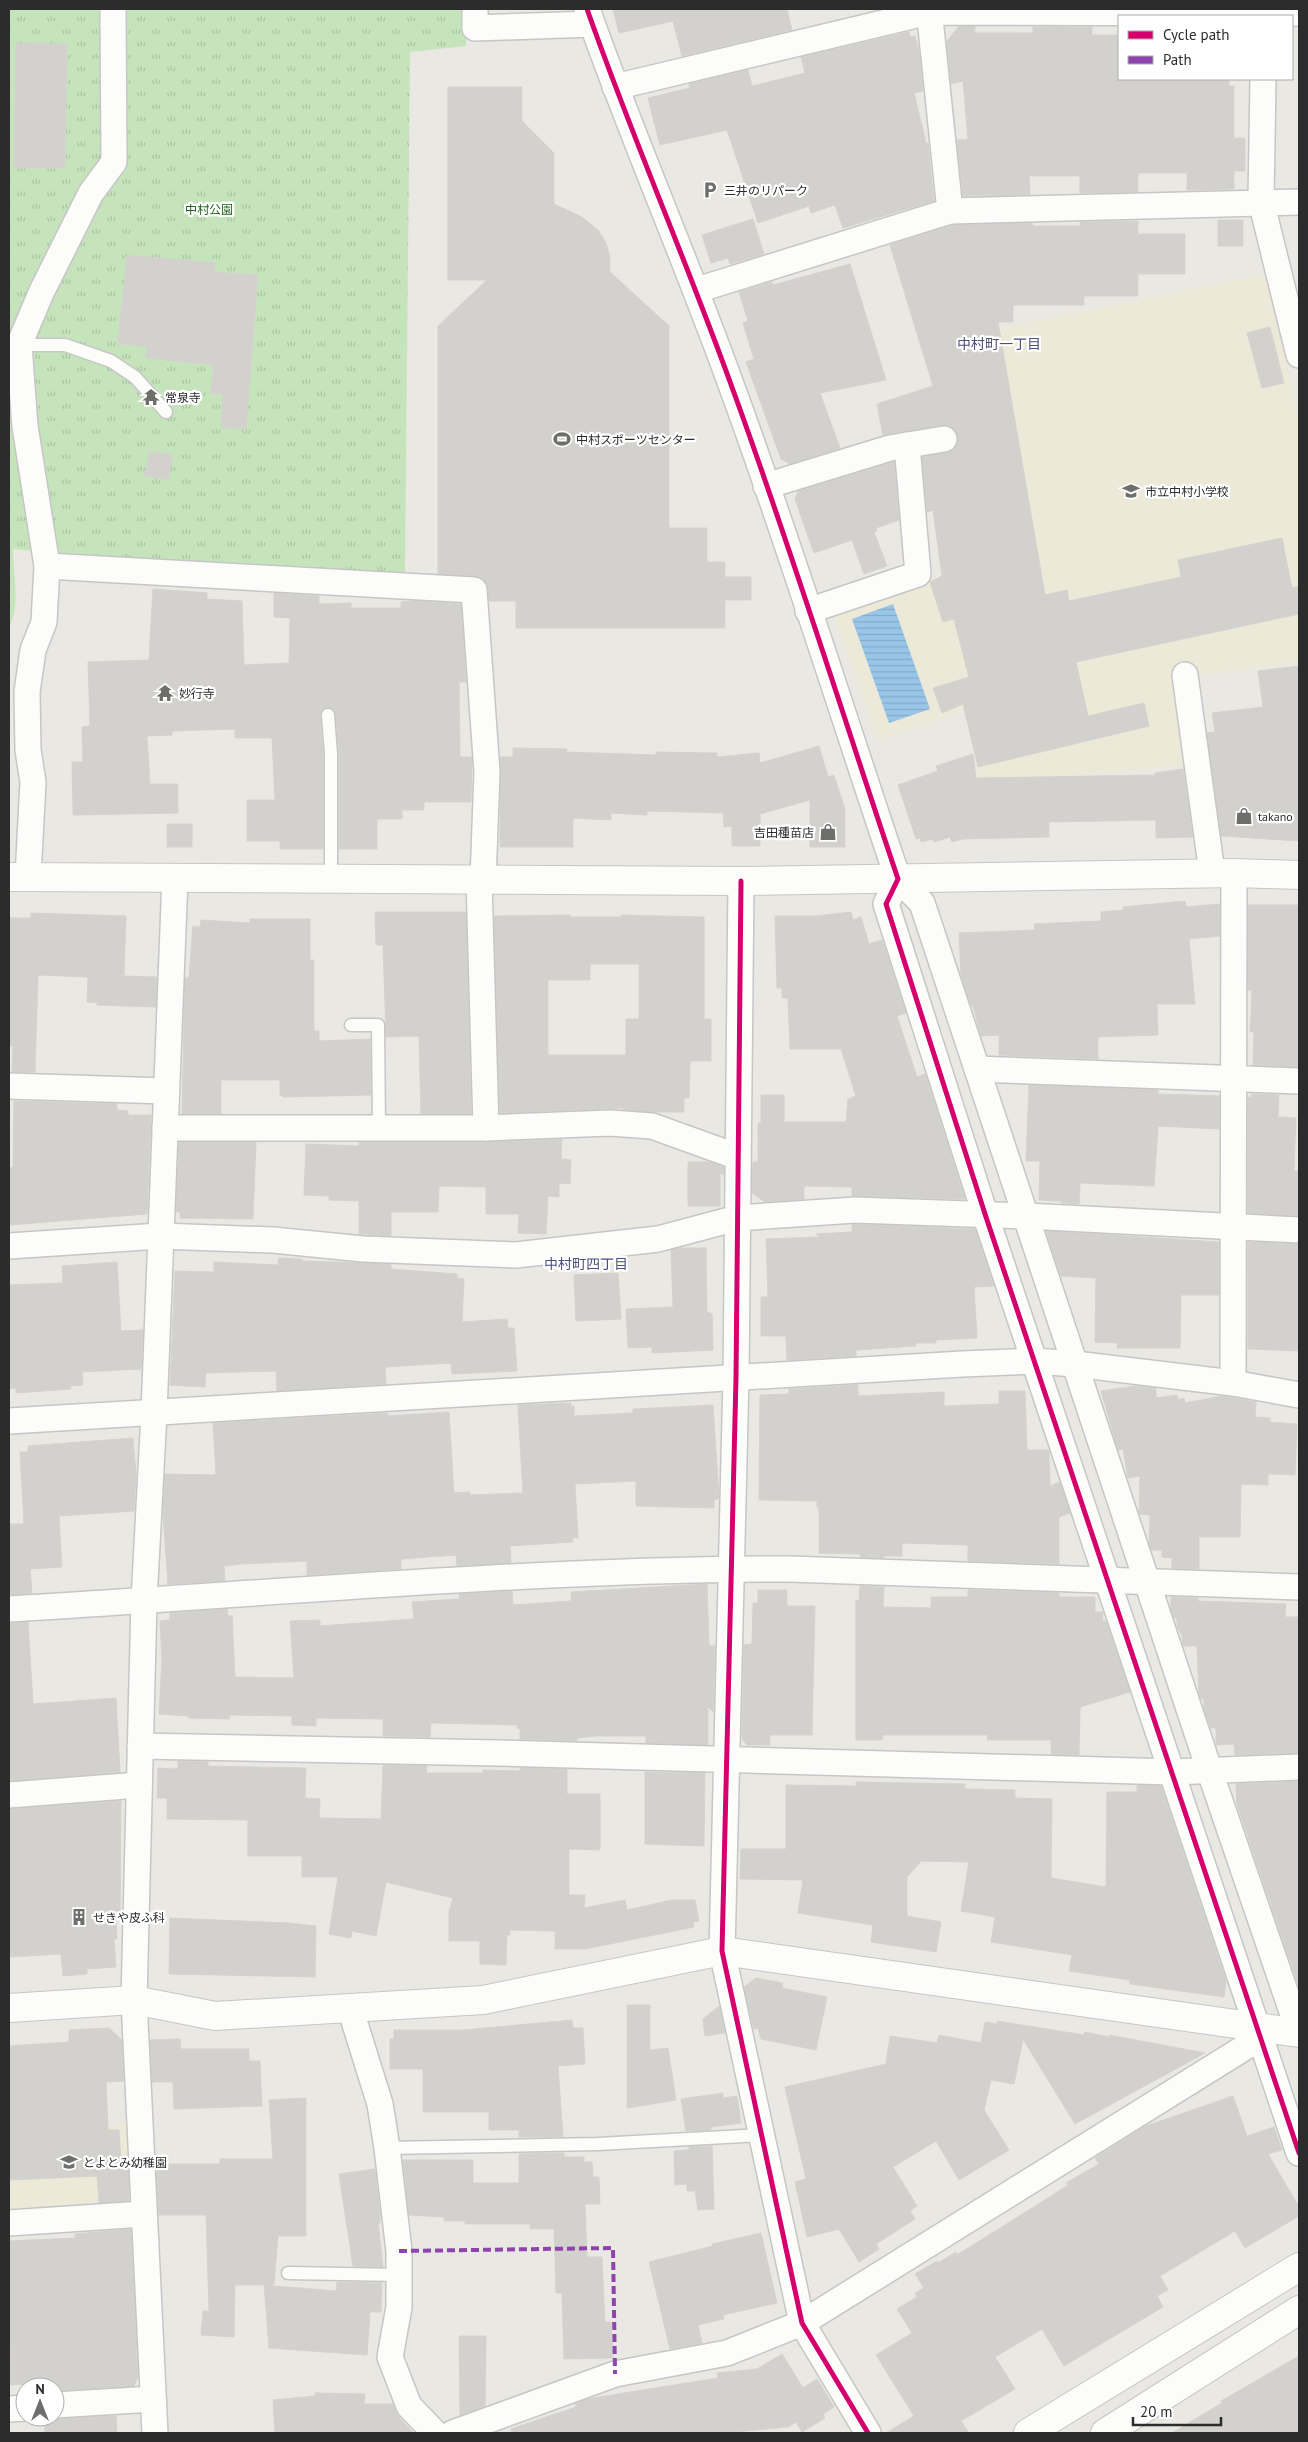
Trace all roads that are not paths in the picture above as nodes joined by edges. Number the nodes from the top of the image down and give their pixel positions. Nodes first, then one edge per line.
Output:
1 (114, 9) edge
2 (475, 9) edge
3 (929, 10) edge
4 (1263, 13) edge
5 (1299, 13) edge
6 (590, 16) edge
7 (1263, 80) edge
8 (615, 87) junction
9 (1261, 201) junction
10 (1299, 202) edge
11 (950, 211) junction
12 (697, 290) junction
13 (19, 345) junction
14 (1299, 355) edge
15 (166, 412) dead end
16 (944, 439) dead end
17 (907, 445) junction
18 (766, 486) junction
19 (47, 566) junction
20 (808, 611) junction
21 (1185, 675) dead end
22 (328, 715) dead end
23 (1223, 873) junction
24 (1299, 875) edge
25 (19, 877) edge
26 (175, 878) junction
27 (331, 879) junction
28 (898, 879) junction
29 (481, 880) junction
30 (742, 881) junction
31 (351, 1025) dead end
32 (977, 1069) junction
33 (1234, 1078) junction
34 (1299, 1081) edge
35 (9, 1086) edge
36 (166, 1091) junction
37 (165, 1128) junction
38 (379, 1128) junction
39 (486, 1128) junction
40 (738, 1157) junction
41 (985, 1214) junction
42 (1026, 1216) junction
43 (737, 1218) junction
44 (1233, 1226) junction
45 (1299, 1230) edge
46 (160, 1236) junction
47 (9, 1246) edge
48 (1036, 1362) junction
49 (1075, 1364) junction
50 (736, 1378) junction
51 (1233, 1384) junction
52 (1299, 1395) edge
53 (154, 1413) junction
54 (9, 1421) edge
55 (732, 1569) junction
56 (1107, 1581) junction
57 (1147, 1582) junction
58 (1299, 1587) edge
59 (144, 1602) junction
60 (9, 1609) edge
61 (140, 1746) junction
62 (727, 1759) junction
63 (1299, 1767) edge
64 (1172, 1772) junction
65 (1210, 1772) junction
66 (139, 1785) junction
67 (9, 1795) edge
68 (722, 1951) junction
69 (134, 2000) junction
70 (9, 2008) edge
71 (350, 2008) junction
72 (1298, 2027) edge
73 (1258, 2032) junction
74 (762, 2135) junction
75 (387, 2148) junction
76 (1299, 2153) edge
77 (143, 2214) junction
78 (9, 2223) edge
79 (1299, 2267) edge
80 (288, 2273) dead end
81 (399, 2275) junction
82 (1299, 2310) edge
83 (802, 2323) junction
84 (153, 2398) junction
85 (65, 2404) edge
86 (155, 2433) edge
87 (435, 2433) edge
88 (453, 2433) edge
89 (868, 2433) edge
90 (1028, 2433) edge
91 (1105, 2433) edge

1 - 13 street
2 - 6 street
3 - 4 street
3 - 8 street
3 - 11 street
4 - 5 street
6 - 8 street
7 - 9 street
8 - 12 street
9 - 10 street
9 - 11 street
9 - 14 street
11 - 12 street
12 - 18 street
13 - 15 lane
13 - 19 street
16 - 17 street
17 - 18 street
17 - 20 street
18 - 20 street
19 - 25 street
19 - 29 street
20 - 28 street
21 - 23 street
22 - 27 lane
23 - 24 street
23 - 28 street
23 - 33 street
25 - 26 street
26 - 27 street
26 - 36 street
27 - 29 street
28 - 30 street
28 - 32 street
28 - 41 street
29 - 30 street
29 - 39 street
30 - 40 street
31 - 38 lane
32 - 33 street
32 - 42 street
33 - 34 street
33 - 44 street
35 - 36 street
36 - 37 street
37 - 38 street
37 - 46 street
38 - 39 street
39 - 40 street
40 - 43 street
41 - 42 street
41 - 43 street
41 - 48 street
42 - 44 street
42 - 49 street
43 - 46 street
43 - 50 street
44 - 45 street
44 - 51 street
46 - 47 street
46 - 53 street
48 - 49 street
48 - 50 street
48 - 56 street
49 - 51 street
49 - 57 street
50 - 53 street
50 - 55 street
51 - 52 street
53 - 54 street
53 - 59 street
55 - 56 street
55 - 59 street
55 - 62 street
56 - 57 street
56 - 64 street
57 - 58 street
57 - 65 street
59 - 60 street
59 - 61 street
61 - 62 street
61 - 66 street
62 - 64 street
62 - 68 street
63 - 65 street
64 - 65 street
64 - 73 street
65 - 72 street
66 - 67 street
66 - 69 street
68 - 71 street
68 - 73 street
68 - 74 street
69 - 70 street
69 - 71 street
69 - 77 street
71 - 75 street
72 - 73 street
73 - 76 street
73 - 83 street
74 - 75 lane
74 - 83 street
75 - 81 street
77 - 78 street
77 - 84 street
79 - 90 street
80 - 81 lane
81 - 87 street
82 - 91 street
83 - 88 street
83 - 89 street
84 - 85 street
84 - 86 street

